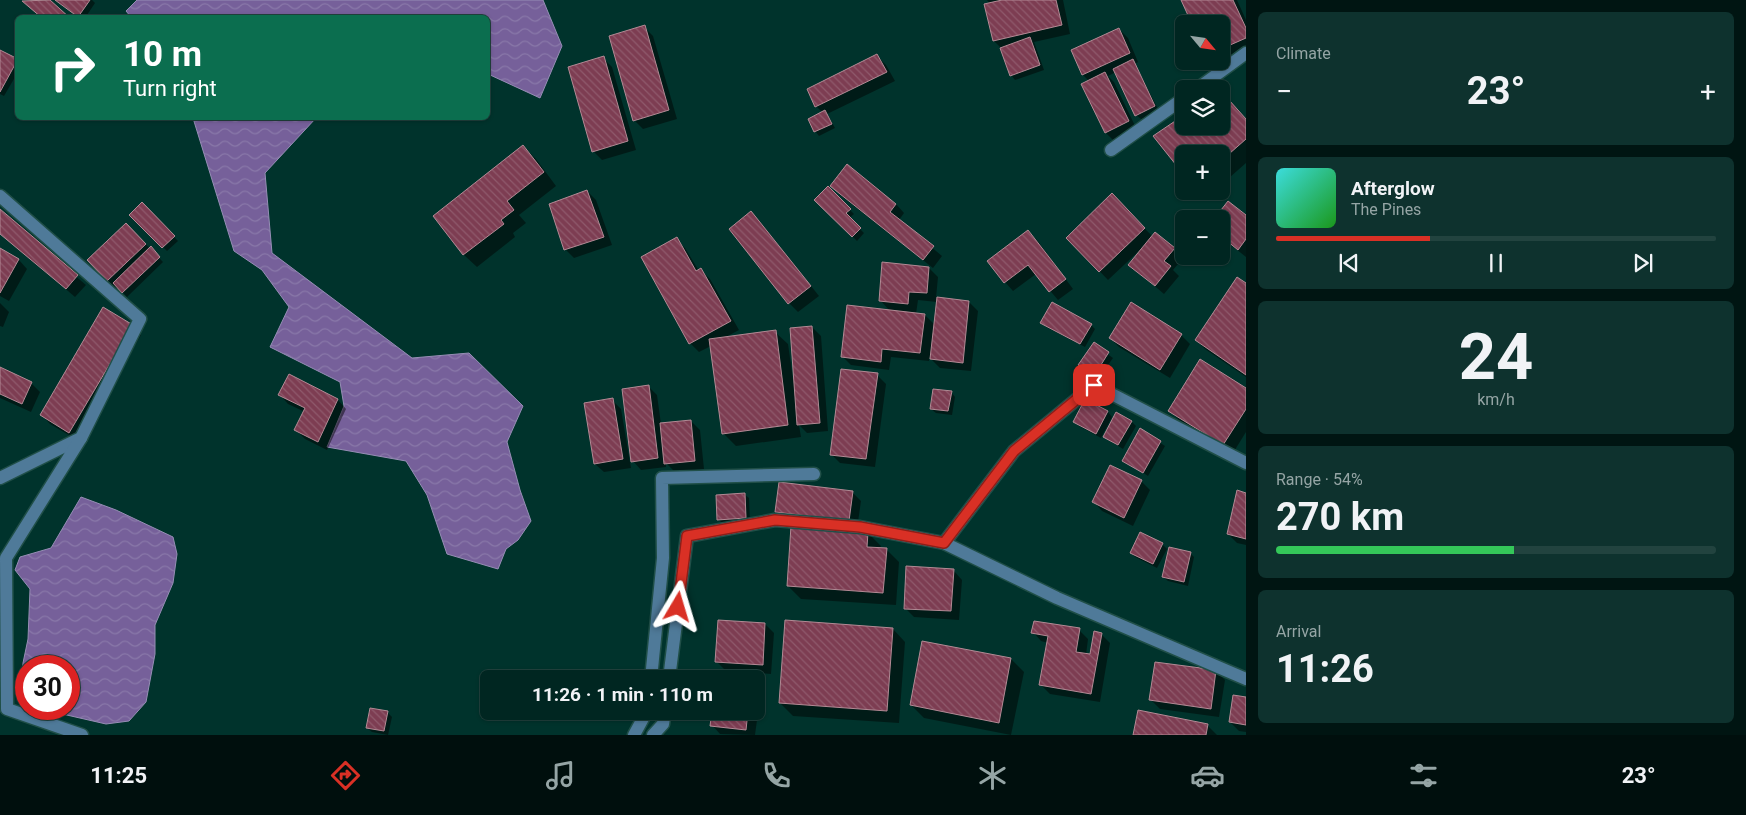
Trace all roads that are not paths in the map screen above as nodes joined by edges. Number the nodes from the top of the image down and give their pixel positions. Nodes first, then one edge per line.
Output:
1 (1246, 53) edge
2 (1208, 80) edge
3 (1175, 104) edge
4 (1111, 150) dead end
5 (0, 196) edge
6 (81, 438) junction
7 (1246, 463) edge
8 (814, 474) dead end
9 (0, 478) edge
10 (944, 543) junction
11 (652, 670) edge
12 (670, 670) edge
13 (1246, 679) edge
14 (642, 720) edge
15 (664, 720) edge
16 (82, 735) edge
17 (634, 735) edge
18 (653, 735) edge

1 - 2 street
3 - 4 street
5 - 6 street
6 - 9 street
6 - 16 street
7 - 10 street
8 - 11 street
10 - 12 street
10 - 13 street
14 - 17 street
15 - 18 street

